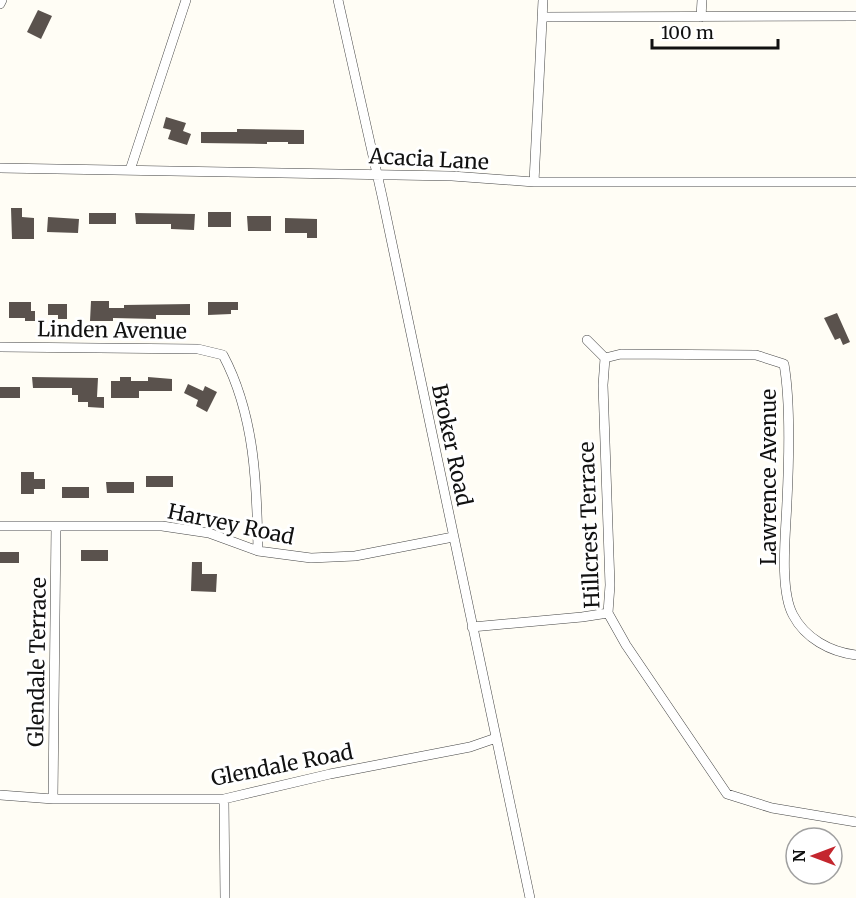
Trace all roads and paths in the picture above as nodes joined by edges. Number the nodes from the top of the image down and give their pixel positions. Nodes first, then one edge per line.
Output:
1 (186, 0) edge
2 (338, 0) edge
3 (543, 0) edge
4 (702, 0) edge
5 (856, 16) edge
6 (542, 17) junction
7 (701, 17) junction
8 (0, 168) edge
9 (130, 170) junction
10 (377, 174) junction
11 (856, 182) edge
12 (534, 183) junction
13 (587, 340) dead end
14 (0, 347) edge
15 (605, 358) junction
16 (0, 526) edge
17 (56, 526) junction
18 (453, 537) junction
19 (258, 551) junction
20 (608, 613) junction
21 (472, 627) junction
22 (856, 655) edge
23 (496, 738) junction
24 (0, 795) edge
25 (53, 799) junction
26 (224, 799) junction
27 (856, 822) edge
28 (225, 898) edge
29 (530, 898) edge

1 - 9 street
2 - 10 street, Broker Road
3 - 6 street
4 - 7 street
5 - 7 street
6 - 7 street
6 - 12 street
8 - 9 street, Acacia Lane
9 - 10 street, Acacia Lane
10 - 12 street, Acacia Lane
10 - 18 street, Broker Road
11 - 12 street, Acacia Lane
13 - 15 street
14 - 19 street, Linden Avenue
15 - 20 street, Hillcrest Terrace
15 - 22 street, Lawrence Avenue
16 - 17 street, Harvey Road
17 - 19 street, Harvey Road
17 - 25 street, Glendale Terrace
18 - 19 street, Harvey Road
18 - 21 street, Broker Road
20 - 21 street
20 - 27 street, Hillcrest Terrace
21 - 23 street, Broker Road
23 - 26 street, Glendale Road
23 - 29 street, Broker Road
24 - 25 street, Glendale Road
25 - 26 street, Glendale Road
26 - 28 street

